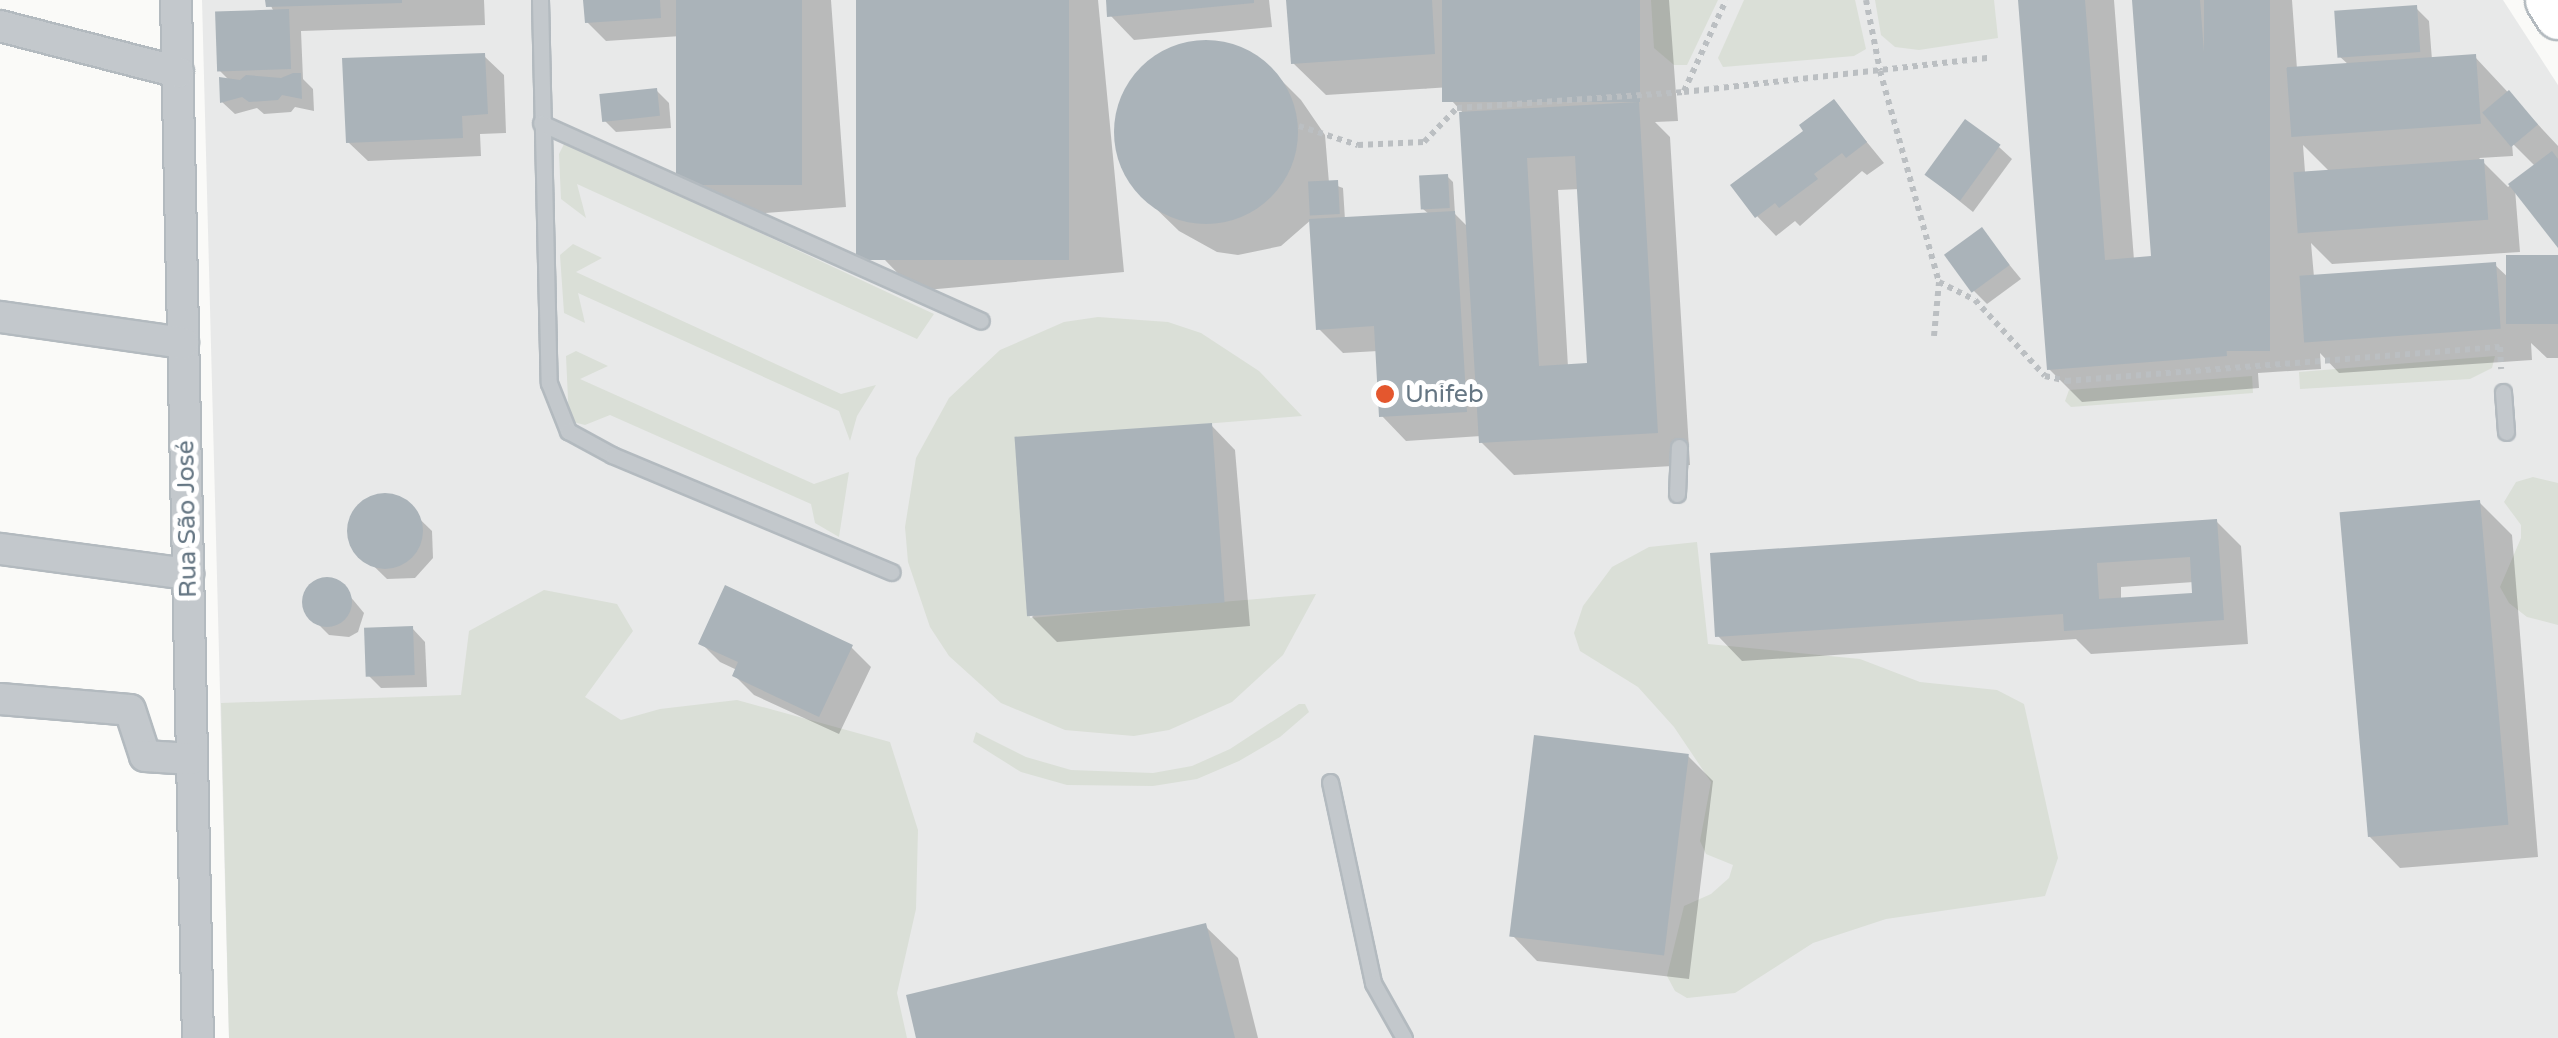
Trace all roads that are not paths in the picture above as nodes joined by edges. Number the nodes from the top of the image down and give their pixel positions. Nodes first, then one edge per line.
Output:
1 (176, 0) edge
2 (540, 0) edge
3 (2548, 0) edge
4 (2558, 16) edge
5 (0, 26) edge
6 (178, 72) junction
7 (541, 124) junction
8 (0, 317) edge
9 (981, 321) dead end
10 (184, 343) junction
11 (2503, 392) road end
12 (2506, 432) dead end
13 (1679, 447) dead end
14 (1677, 494) dead end
15 (0, 548) edge
16 (892, 572) dead end
17 (188, 574) junction
18 (0, 698) edge
19 (191, 759) junction
20 (1330, 782) dead end
21 (198, 1038) edge
22 (1404, 1038) edge

1 - 6 street, Rua São José
2 - 7 lane
3 - 4 main road
5 - 6 street
6 - 10 street, Rua São José
7 - 9 lane
7 - 16 lane
8 - 10 street
10 - 17 street, Rua São José
11 - 12 lane
13 - 14 lane
15 - 17 street
17 - 19 street, Rua São José
18 - 19 street
19 - 21 street, Rua São José
20 - 22 lane

